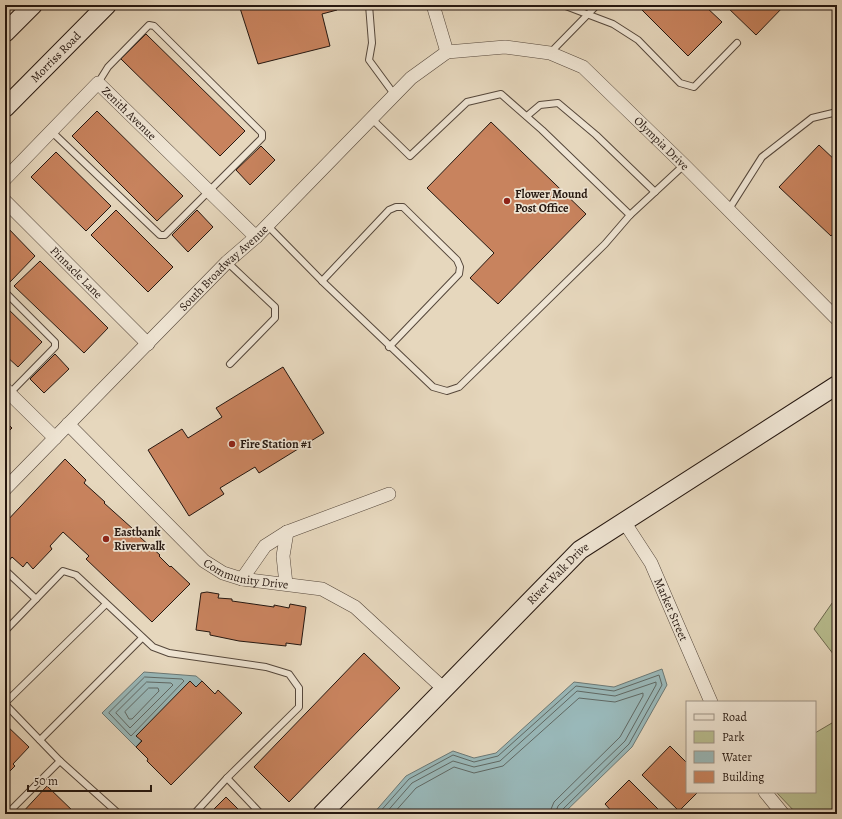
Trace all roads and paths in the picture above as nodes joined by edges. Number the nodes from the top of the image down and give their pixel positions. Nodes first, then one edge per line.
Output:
1 (33, 5) edge
2 (107, 5) edge
3 (369, 5) edge
4 (433, 5) edge
5 (563, 5) edge
6 (597, 5) edge
7 (588, 15) junction
8 (5, 33) edge
9 (737, 43) dead end
10 (447, 52) junction
11 (550, 53) junction
12 (98, 83) junction
13 (394, 94) junction
14 (5, 108) edge
15 (837, 112) edge
16 (526, 116) junction
17 (371, 118) junction
18 (51, 131) junction
19 (684, 165) junction
20 (5, 179) edge
21 (209, 192) junction
22 (655, 192) junction
23 (5, 201) edge
24 (729, 209) junction
25 (630, 215) junction
26 (267, 225) junction
27 (256, 237) junction
28 (227, 262) junction
29 (322, 282) junction
30 (5, 292) edge
31 (837, 319) edge
32 (148, 344) junction
33 (389, 346) junction
34 (230, 364) dead end
35 (837, 385) edge
36 (6, 394) edge
37 (68, 424) junction
38 (55, 438) junction
39 (5, 489) edge
40 (389, 494) dead end
41 (623, 520) junction
42 (286, 532) junction
43 (5, 570) edge
44 (242, 579) junction
45 (286, 584) junction
46 (36, 599) junction
47 (106, 604) junction
48 (5, 631) edge
49 (142, 638) junction
50 (444, 689) junction
51 (710, 701) edge
52 (5, 703) edge
53 (40, 740) junction
54 (60, 761) junction
55 (227, 778) junction
56 (767, 793) edge
57 (6, 814) edge
58 (119, 814) edge
59 (194, 814) edge
60 (262, 814) edge
61 (322, 814) edge
62 (783, 814) edge

1 - 8 street
2 - 14 street, Morriss Road
3 - 13 lane
4 - 10 street
5 - 7 lane
6 - 7 lane
7 - 9 lane
7 - 11 lane
10 - 11 street, Olympia Drive
10 - 13 street, South Broadway Avenue
11 - 19 street, Olympia Drive
12 - 18 street, Zenith Avenue
12 - 21 street, Zenith Avenue
12 - 21 lane
13 - 17 street, South Broadway Avenue
15 - 24 lane
16 - 17 lane
16 - 22 lane
16 - 25 lane
17 - 26 street, South Broadway Avenue
18 - 20 street, Zenith Avenue
18 - 21 lane
19 - 22 lane
19 - 24 street, Olympia Drive
21 - 27 street, Zenith Avenue
22 - 25 lane
23 - 32 street, Pinnacle Lane
24 - 31 street, Olympia Drive
25 - 33 lane
26 - 27 street, South Broadway Avenue
26 - 29 lane
27 - 28 street, South Broadway Avenue
28 - 32 street, South Broadway Avenue
28 - 34 lane
29 - 33 lane
29 - 33 lane
30 - 36 lane
32 - 37 street, South Broadway Avenue
35 - 41 street, River Walk Drive
36 - 38 street
37 - 38 street, South Broadway Avenue
37 - 44 street, Community Drive
38 - 39 street, South Broadway Avenue
40 - 42 street
41 - 50 street, River Walk Drive
41 - 51 street, Market Street
42 - 44 street
42 - 45 street
43 - 46 lane
44 - 45 street, Community Drive
45 - 50 street, Community Drive
46 - 47 lane
46 - 48 lane
47 - 49 lane
47 - 52 lane
49 - 53 lane
49 - 55 lane
50 - 61 street, River Walk Drive
52 - 53 lane
53 - 54 lane
54 - 57 lane
54 - 58 lane
55 - 59 lane
55 - 60 lane
56 - 62 street

